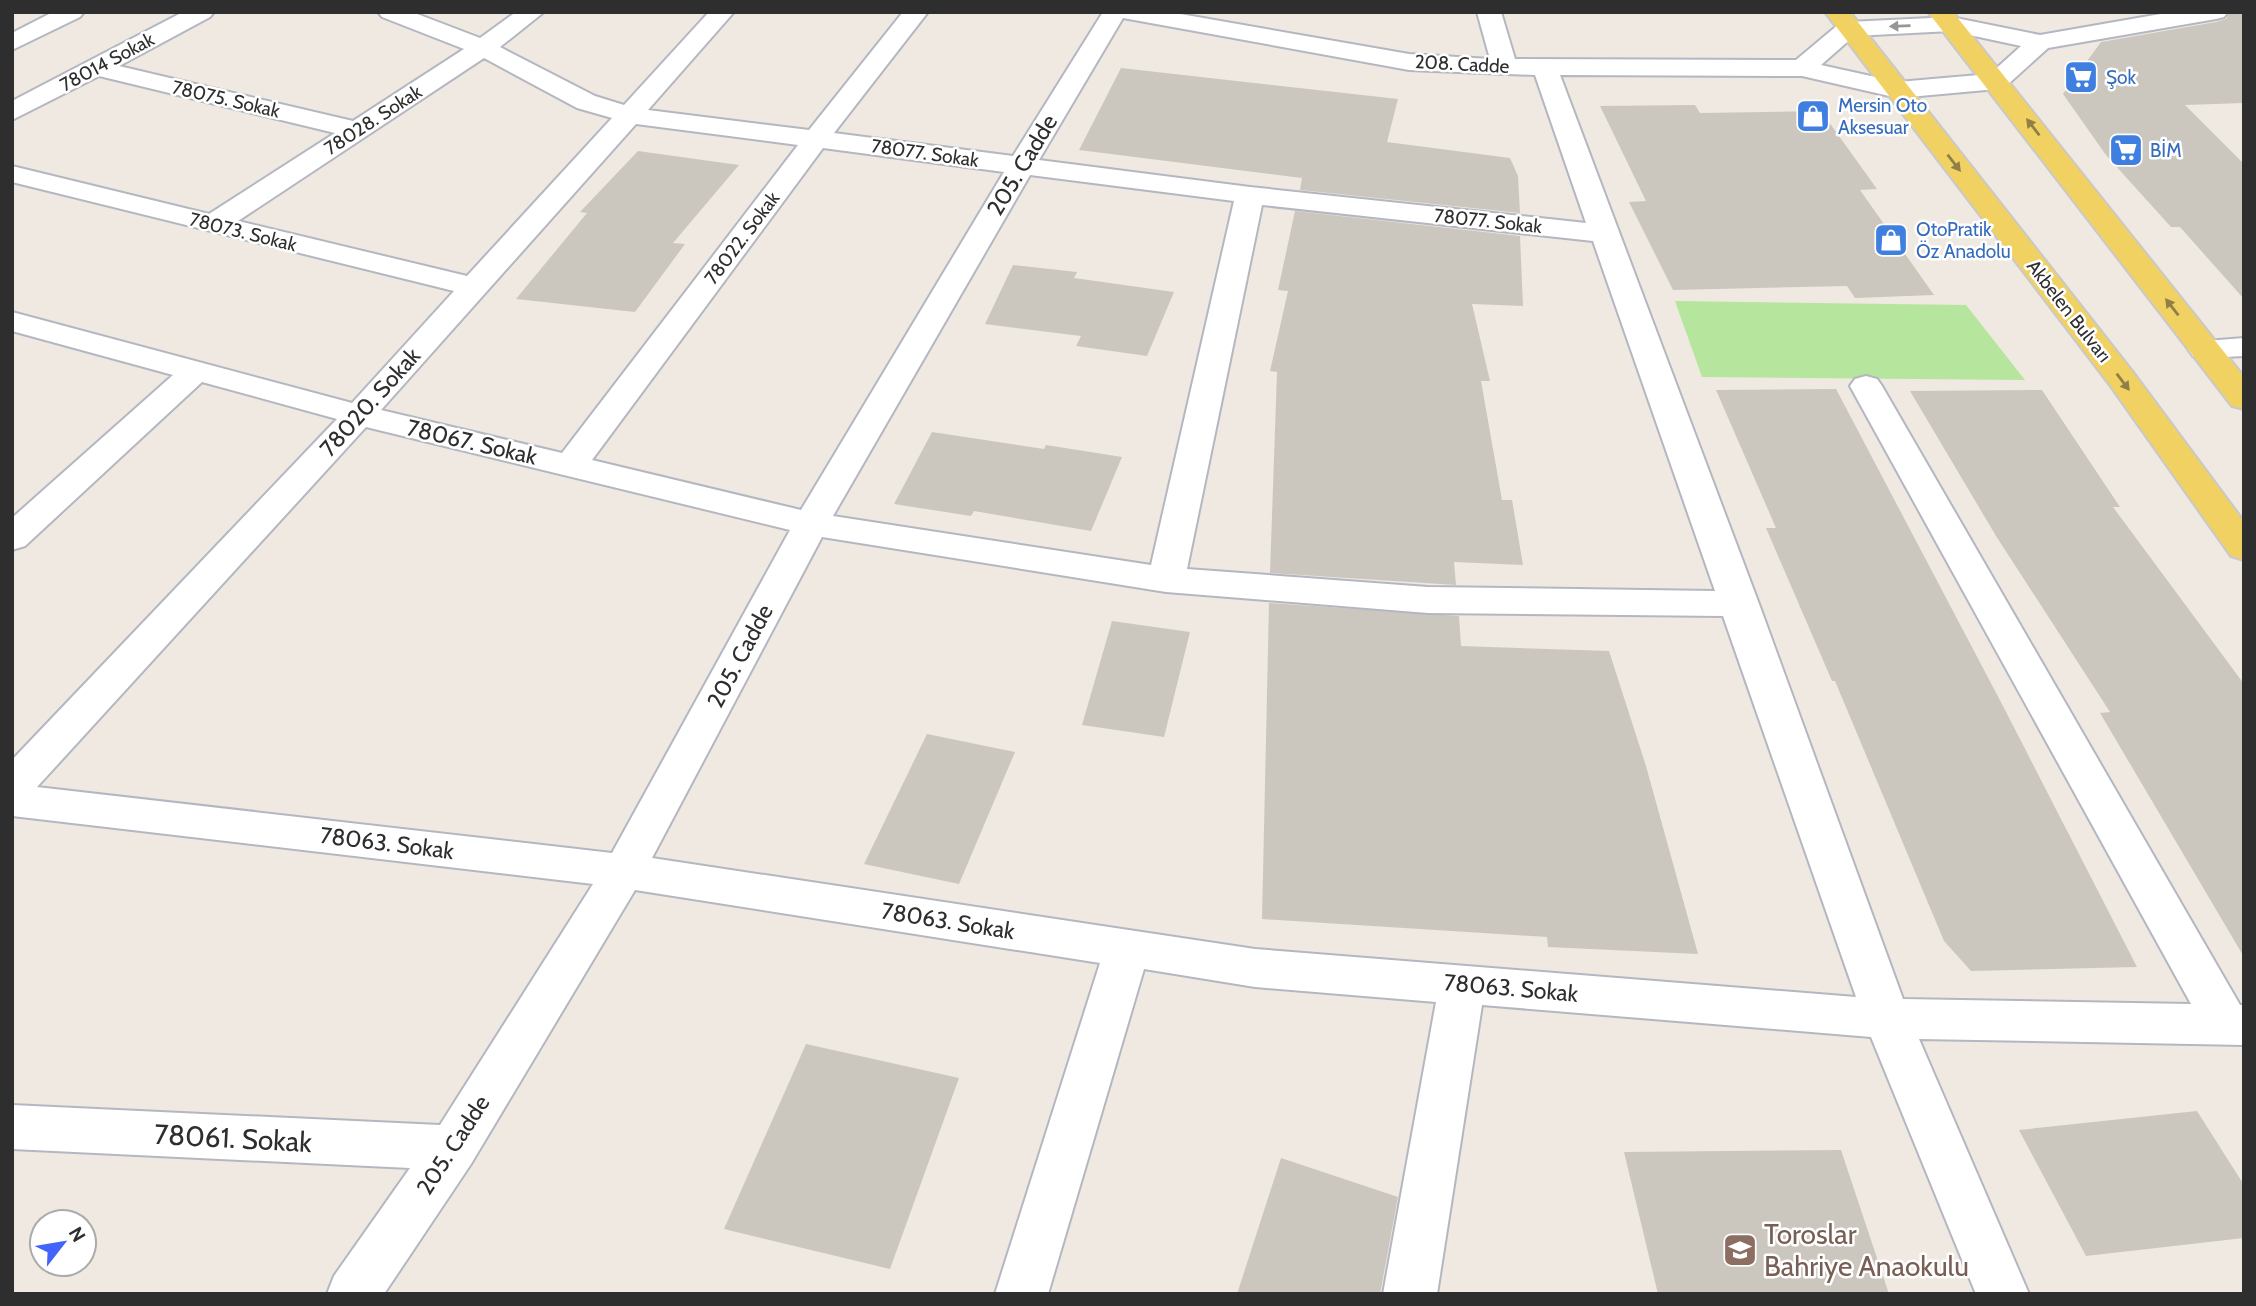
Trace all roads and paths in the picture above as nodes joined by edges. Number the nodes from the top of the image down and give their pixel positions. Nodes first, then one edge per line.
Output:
1 (72, 12) edge
2 (202, 12) edge
3 (390, 12) edge
4 (532, 12) edge
5 (722, 12) edge
6 (916, 12) edge
7 (1115, 12) edge
8 (1127, 12) edge
9 (1489, 12) edge
10 (2216, 12) edge
11 (1946, 18) edge
12 (1843, 20) edge
13 (2040, 42) junction
14 (12, 43) edge
15 (483, 48) junction
16 (1504, 67) junction
17 (96, 68) junction
18 (1545, 68) junction
19 (1802, 68) junction
20 (1997, 80) junction
21 (1898, 90) junction
22 (12, 112) edge
23 (629, 116) junction
24 (357, 130) junction
25 (817, 138) junction
26 (1021, 166) junction
27 (12, 174) edge
28 (1250, 195) junction
29 (213, 225) junction
30 (1606, 234) junction
31 (474, 288) junction
32 (12, 321) edge
33 (2244, 347) edge
34 (2204, 349) junction
35 (196, 371) junction
36 (1866, 386) dead end
37 (2244, 399) edge
38 (359, 415) junction
39 (570, 466) junction
40 (811, 524) junction
41 (12, 538) edge
42 (2244, 548) edge
43 (1166, 580) junction
44 (1740, 604) junction
45 (12, 787) edge
46 (12, 800) edge
47 (624, 871) junction
48 (1127, 948) junction
49 (1462, 984) junction
50 (1887, 1019) junction
51 (2235, 1025) edge
52 (12, 1127) edge
53 (453, 1148) junction
54 (354, 1294) edge
55 (1021, 1294) edge
56 (1410, 1294) edge
57 (2003, 1294) edge

1 - 14 street
2 - 17 street, 78014 Sokak
3 - 15 street, 78077. Sokak
4 - 15 street, 78028. Sokak
5 - 23 street, 78020. Sokak
6 - 25 street, 78022. Sokak
7 - 26 street, 205. Cadde
8 - 16 street, 208. Cadde
9 - 16 street
10 - 13 street
11 -> 12 street
11 - 13 street
11 - 20 main road
12 - 19 street
12 - 21 main road, Akbelen Bulvarı
13 - 20 street
15 - 23 street, 78077. Sokak
15 - 24 street, 78028. Sokak
16 - 18 street, 208. Cadde
17 - 22 street, 78014 Sokak
17 - 24 street, 78075. Sokak
18 - 19 street, 208. Cadde
18 - 30 street
19 - 21 street, 208. Cadde
20 - 21 street, 208. Cadde
34 -> 20 main road
21 -> 42 main road, Akbelen Bulvarı
23 - 25 street, 78077. Sokak
23 - 31 street, 78020. Sokak
24 - 29 street, 78028. Sokak
25 - 26 street, 78077. Sokak
25 - 39 street, 78022. Sokak
26 - 28 street, 78077. Sokak
26 - 40 street, 205. Cadde
27 - 29 street, 78073. Sokak
28 - 30 street, 78077. Sokak
28 - 43 street
29 - 31 street, 78073. Sokak
30 - 44 street
31 - 38 street, 78020. Sokak
32 - 35 street, 78067. Sokak
33 - 34 street
34 - 37 main road
35 - 38 street, 78067. Sokak
35 - 41 street
36 - 51 street
38 - 39 street, 78067. Sokak
38 - 45 street, 78020. Sokak
39 - 40 street, 78067. Sokak
40 - 43 street, 78067. Sokak
40 - 47 street, 205. Cadde
43 - 44 street, 78067. Sokak
44 - 50 street
46 - 47 street, 78063. Sokak
47 - 48 street, 78063. Sokak
47 - 53 street, 205. Cadde
48 - 49 street, 78063. Sokak
48 - 55 street
49 - 50 street, 78063. Sokak
49 - 56 street
50 - 51 street, 78063. Sokak
50 - 57 street
52 - 53 street, 78061. Sokak
53 - 54 street, 205. Cadde

